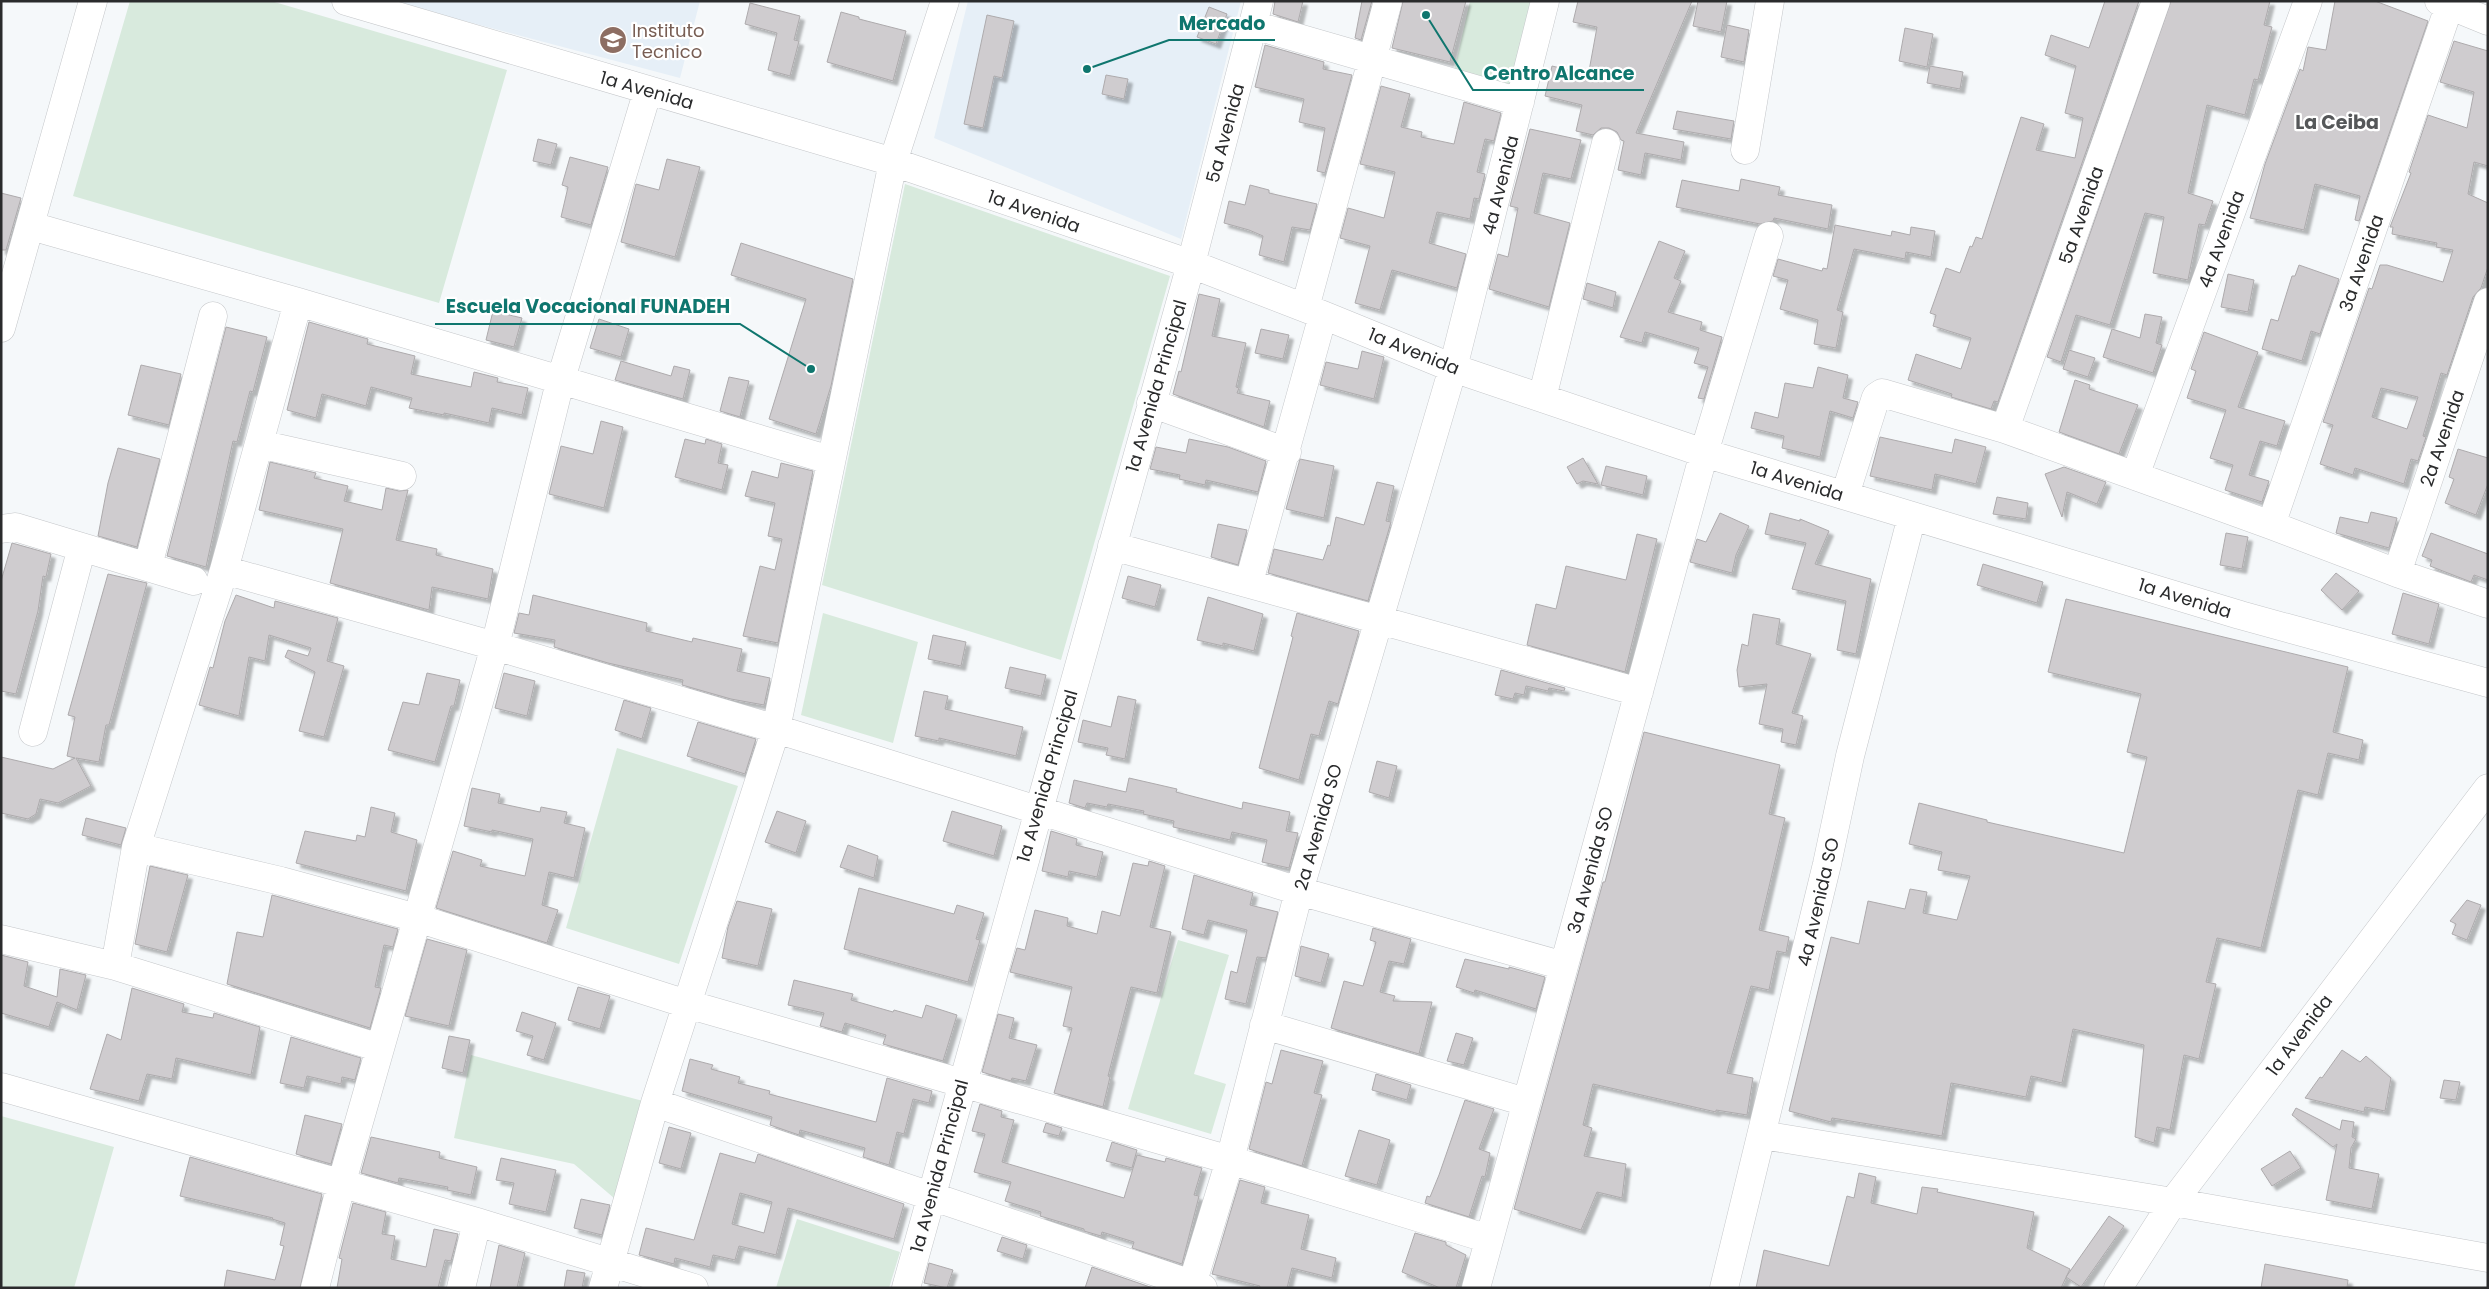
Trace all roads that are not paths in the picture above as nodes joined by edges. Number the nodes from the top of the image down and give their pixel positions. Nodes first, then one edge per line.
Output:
1 (93, 1) edge
2 (346, 1) edge
3 (945, 1) edge
4 (1388, 1) edge
5 (1545, 1) edge
6 (1770, 1) edge
7 (2156, 1) edge
8 (2308, 1) edge
9 (2446, 2) edge
10 (1256, 13) edge
11 (2488, 21) edge
12 (1372, 59) junction
13 (648, 90) junction
14 (1520, 102) junction
15 (1606, 143) dead end
16 (1745, 150) dead end
17 (893, 162) junction
18 (31, 226) junction
19 (1769, 236) dead end
20 (1190, 264) junction
21 (298, 302) junction
22 (2488, 302) edge
23 (1314, 311) junction
24 (213, 316) dead end
25 (1, 328) edge
26 (1454, 368) junction
27 (560, 382) junction
28 (1542, 398) junction
29 (1151, 403) junction
30 (2005, 429) junction
31 (259, 444) junction
32 (1287, 452) junction
33 (1704, 453) junction
34 (830, 460) junction
35 (402, 476) dead end
36 (2135, 476) junction
37 (1845, 495) junction
38 (1912, 516) junction
39 (6, 522) edge
40 (2271, 525) junction
41 (1112, 546) junction
42 (82, 547) junction
43 (148, 566) junction
44 (224, 570) junction
45 (2397, 573) junction
46 (194, 580) dead end
47 (1249, 582) junction
48 (2488, 604) edge
49 (1379, 619) junction
50 (495, 646) junction
51 (2488, 683) edge
52 (1639, 692) junction
53 (776, 729) junction
54 (33, 732) dead end
55 (2488, 788) edge
56 (1038, 811) junction
57 (136, 846) junction
58 (1299, 892) junction
59 (417, 918) junction
60 (1, 939) edge
61 (116, 966) junction
62 (1564, 966) junction
63 (687, 1004) junction
64 (1264, 1025) junction
65 (380, 1048) junction
66 (962, 1082) junction
67 (1, 1087) edge
68 (1526, 1102) junction
69 (655, 1103) junction
70 (1762, 1135) junction
71 (1230, 1160) junction
72 (341, 1185) junction
73 (932, 1195) junction
74 (2173, 1202) junction
75 (477, 1222) junction
76 (1489, 1239) junction
77 (2488, 1258) edge
78 (610, 1261) junction
79 (1195, 1287) edge
80 (315, 1288) edge
81 (460, 1288) edge
82 (603, 1288) edge
83 (694, 1288) edge
84 (906, 1288) edge
85 (1476, 1288) edge
86 (1724, 1288) edge
87 (2118, 1288) edge

1 - 18 street
2 - 13 street, 1a Avenida
3 - 17 street
4 - 12 street
5 - 14 street, 4a Avenida
6 - 16 street
7 - 30 street, 5a Avenida
8 - 36 street, 4a Avenida
9 - 11 street
9 - 40 street, 3a Avenida
10 - 12 street
10 - 20 street, 5a Avenida
12 - 14 street
12 - 23 street
13 - 17 street, 1a Avenida
13 - 27 street
14 - 26 street, 4a Avenida
15 - 28 street
17 - 20 street, 1a Avenida
17 - 34 street
18 - 21 street
18 - 25 street
19 - 33 street, 3a Avenida SO
20 - 23 street, 1a Avenida
20 - 29 street, 1a Avenida Principal
21 - 27 street
21 - 31 street
22 - 45 street, 2a Avenida
23 - 26 street, 1a Avenida
23 - 32 street
24 - 43 street
26 - 28 street, 1a Avenida
26 - 49 street, 2a Avenida SO
27 - 34 street
27 - 50 street
28 - 33 street, 1a Avenida
29 - 32 street
29 - 41 street, 1a Avenida Principal
30 - 36 street
30 - 37 street
31 - 35 street
31 - 44 street
32 - 47 street
33 - 37 street, 1a Avenida
33 - 52 street, 3a Avenida SO
34 - 53 street
36 - 40 street
37 - 38 street, 1a Avenida
38 - 51 street, 1a Avenida
38 - 70 street, 4a Avenida SO
39 - 42 street
40 - 45 street
41 - 47 street
41 - 56 street, 1a Avenida Principal
42 - 43 street
42 - 54 street
43 - 46 street
44 - 50 street
44 - 57 street
45 - 48 street
47 - 49 street
49 - 52 street
49 - 58 street, 2a Avenida SO
50 - 53 street
50 - 59 street
52 - 62 street, 3a Avenida SO
53 - 56 street
53 - 63 street
55 - 74 street, 1a Avenida
56 - 58 street
56 - 66 street, 1a Avenida Principal
57 - 59 street
57 - 61 street
58 - 62 street
58 - 64 street, 2a Avenida SO
59 - 63 street
59 - 65 street
60 - 61 street
61 - 65 street
62 - 68 street, 3a Avenida SO
63 - 66 street
63 - 69 street
64 - 68 street
64 - 71 street, 2a Avenida SO
65 - 72 street
66 - 71 street
66 - 73 street, 1a Avenida Principal
67 - 72 street
68 - 76 street, 3a Avenida SO
69 - 73 street
69 - 78 street
70 - 74 street
70 - 86 street, 4a Avenida SO
71 - 76 street
71 - 79 street, 2a Avenida SO
72 - 75 street
72 - 80 street
73 - 79 street
73 - 84 street, 1a Avenida Principal
74 - 77 street
74 - 87 street, 1a Avenida
75 - 78 street
75 - 81 street
76 - 85 street, 3a Avenida SO
78 - 82 street
78 - 83 street

